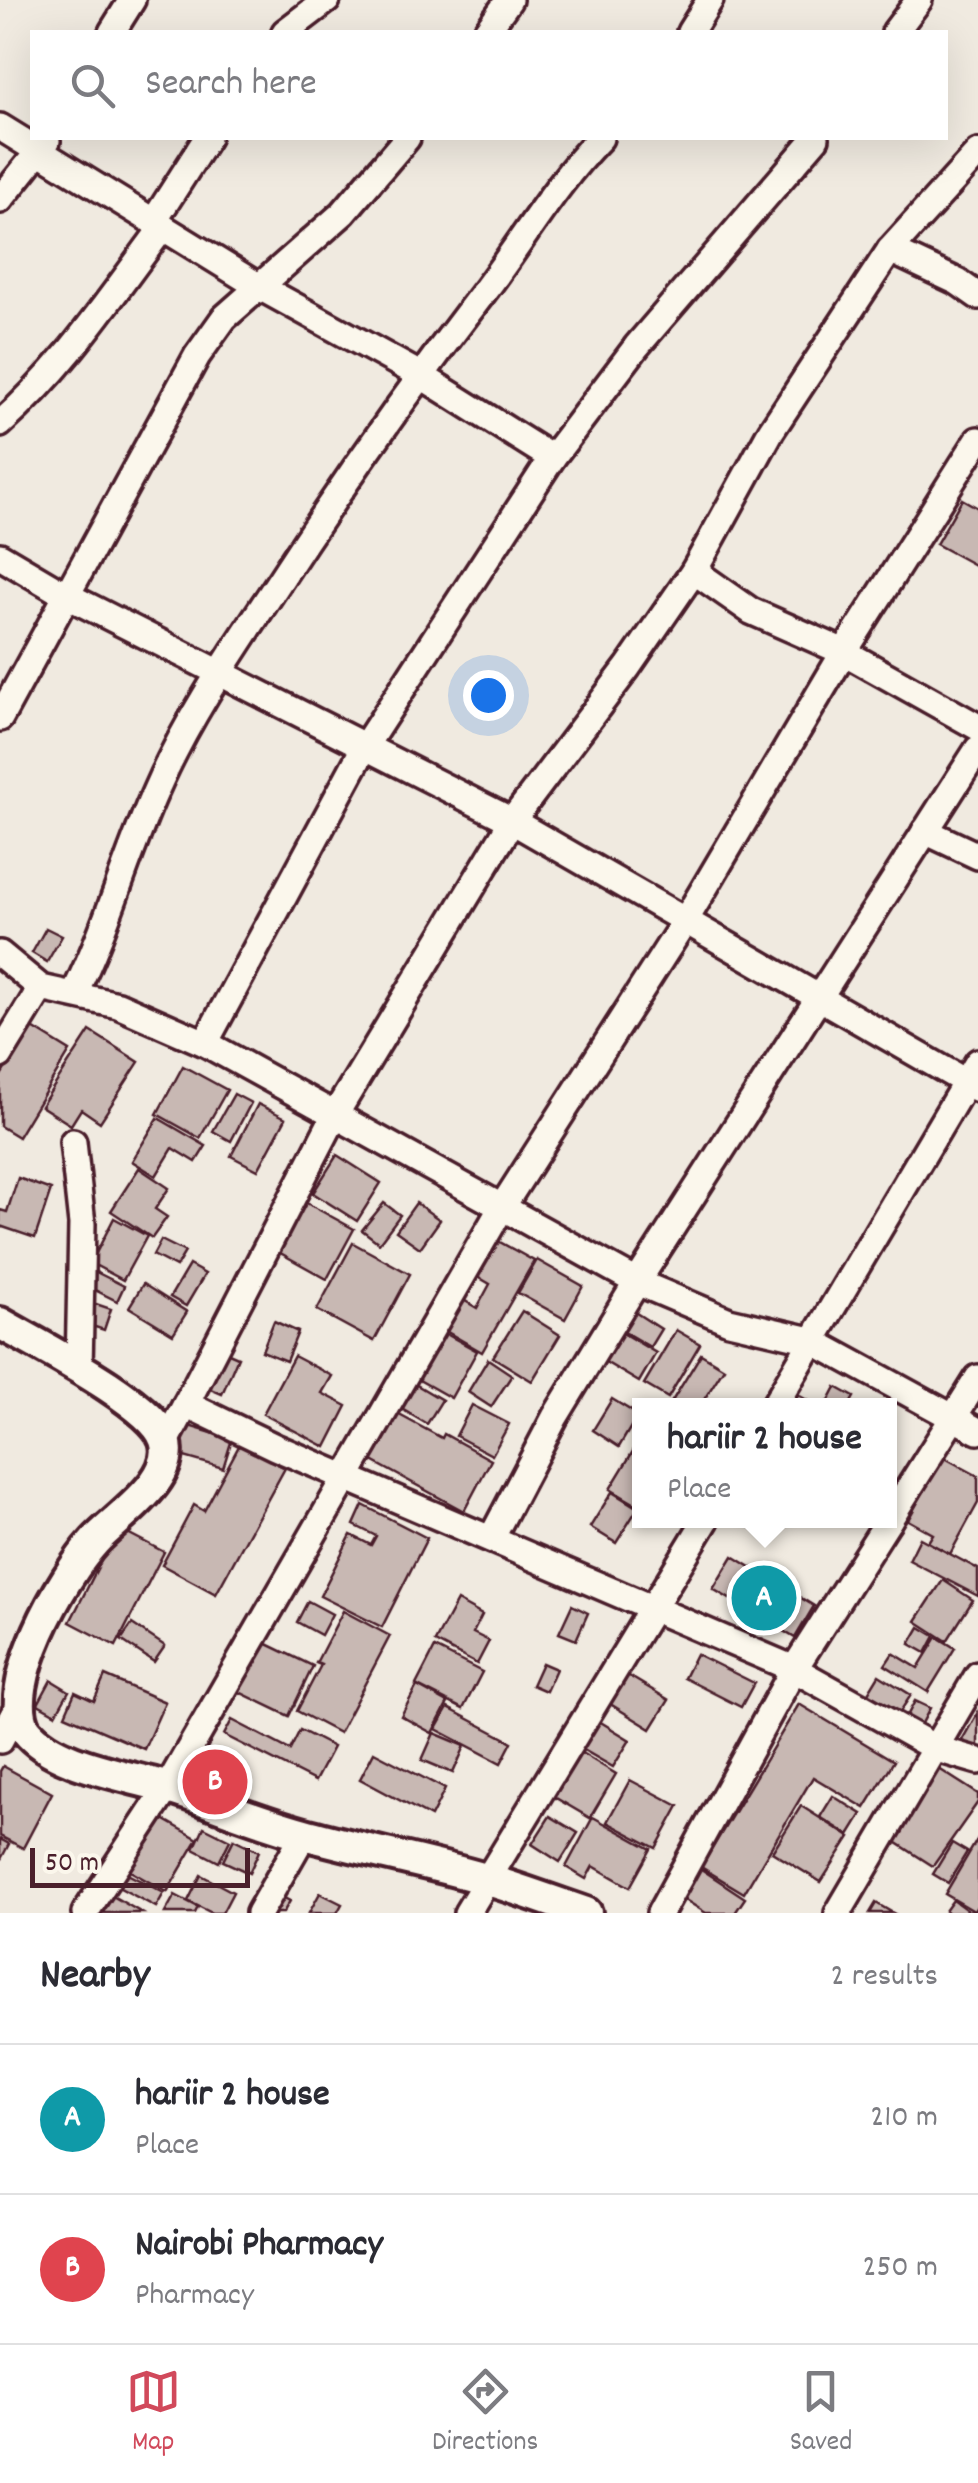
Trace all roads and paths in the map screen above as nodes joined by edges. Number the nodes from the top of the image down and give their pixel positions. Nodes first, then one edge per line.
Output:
1 (132, 0) edge
2 (327, 0) edge
3 (508, 0) edge
4 (710, 0) edge
5 (919, 0) edge
6 (113, 30) edge
7 (287, 30) edge
8 (487, 30) edge
9 (691, 30) edge
10 (896, 30) edge
11 (0, 127) edge
12 (30, 139) edge
13 (206, 140) edge
14 (405, 140) edge
15 (598, 140) edge
16 (814, 140) edge
17 (44, 145) edge
18 (978, 153) edge
19 (0, 200) edge
20 (158, 224) junction
21 (890, 250) junction
22 (258, 286) junction
23 (978, 296) edge
24 (420, 375) junction
25 (0, 424) edge
26 (978, 440) edge
27 (552, 458) junction
28 (0, 556) edge
29 (694, 572) junction
30 (66, 595) junction
31 (844, 652) junction
32 (220, 673) junction
33 (0, 718) edge
34 (978, 727) edge
35 (365, 746) junction
36 (978, 750) edge
37 (512, 820) junction
38 (925, 831) junction
39 (978, 856) edge
40 (685, 921) junction
41 (0, 954) edge
42 (40, 988) junction
43 (74, 994) junction
44 (818, 998) junction
45 (205, 1043) junction
46 (0, 1055) edge
47 (974, 1078) edge
48 (336, 1113) junction
49 (73, 1142) dead end
50 (502, 1207) junction
51 (637, 1282) junction
52 (0, 1323) edge
53 (811, 1340) junction
54 (79, 1368) junction
55 (978, 1378) edge
56 (778, 1398) edge
57 (186, 1404) junction
58 (954, 1417) junction
59 (978, 1431) edge
60 (166, 1442) junction
61 (345, 1475) junction
62 (897, 1507) edge
63 (701, 1528) edge
64 (884, 1528) edge
65 (492, 1539) junction
66 (651, 1609) junction
67 (794, 1669) junction
68 (978, 1675) edge
69 (16, 1710) junction
70 (0, 1740) edge
71 (937, 1750) junction
72 (978, 1761) edge
73 (167, 1788) junction
74 (304, 1834) junction
75 (486, 1880) junction
76 (84, 1913) edge
77 (259, 1913) edge
78 (467, 1913) edge
79 (586, 1913) edge
80 (660, 1913) edge
81 (838, 1913) edge

1 - 6 street
2 - 7 street
3 - 8 street
4 - 9 street
5 - 10 street
11 - 12 street
13 - 20 street
14 - 22 street
15 - 24 street
16 - 27 street
17 - 19 street
17 - 20 street
18 - 21 street
20 - 22 street
20 - 25 street
21 - 23 street
21 - 29 street
22 - 24 street
22 - 30 street
24 - 27 street
24 - 32 street
26 - 31 street
27 - 35 street
28 - 30 street
29 - 31 street
29 - 37 street
30 - 32 street
30 - 33 street
31 - 34 street
31 - 40 street
32 - 35 street
32 - 43 street
35 - 37 street
35 - 45 street
36 - 38 street
37 - 40 street
37 - 48 street
38 - 39 street
38 - 44 street
40 - 44 street
40 - 50 street
41 - 42 street
42 - 43 street
42 - 46 street
43 - 45 street
44 - 47 street
44 - 51 street
45 - 48 street
47 - 53 street
48 - 50 street
48 - 57 street
49 - 54 street
50 - 51 street
50 - 61 street
51 - 53 street
51 - 65 street
52 - 54 street
53 - 56 street
53 - 58 street
54 - 60 street
55 - 58 street
57 - 60 street
57 - 61 street
58 - 59 street
58 - 62 street
60 - 69 street
61 - 65 street
61 - 73 street
63 - 66 street
64 - 67 street
65 - 66 street
66 - 67 street
66 - 75 street
67 - 71 street
67 - 80 street
68 - 71 street
69 - 70 street
69 - 73 street
71 - 72 street
71 - 81 street
73 - 74 street
73 - 76 street
74 - 75 street
74 - 77 street
75 - 78 street
75 - 79 street

